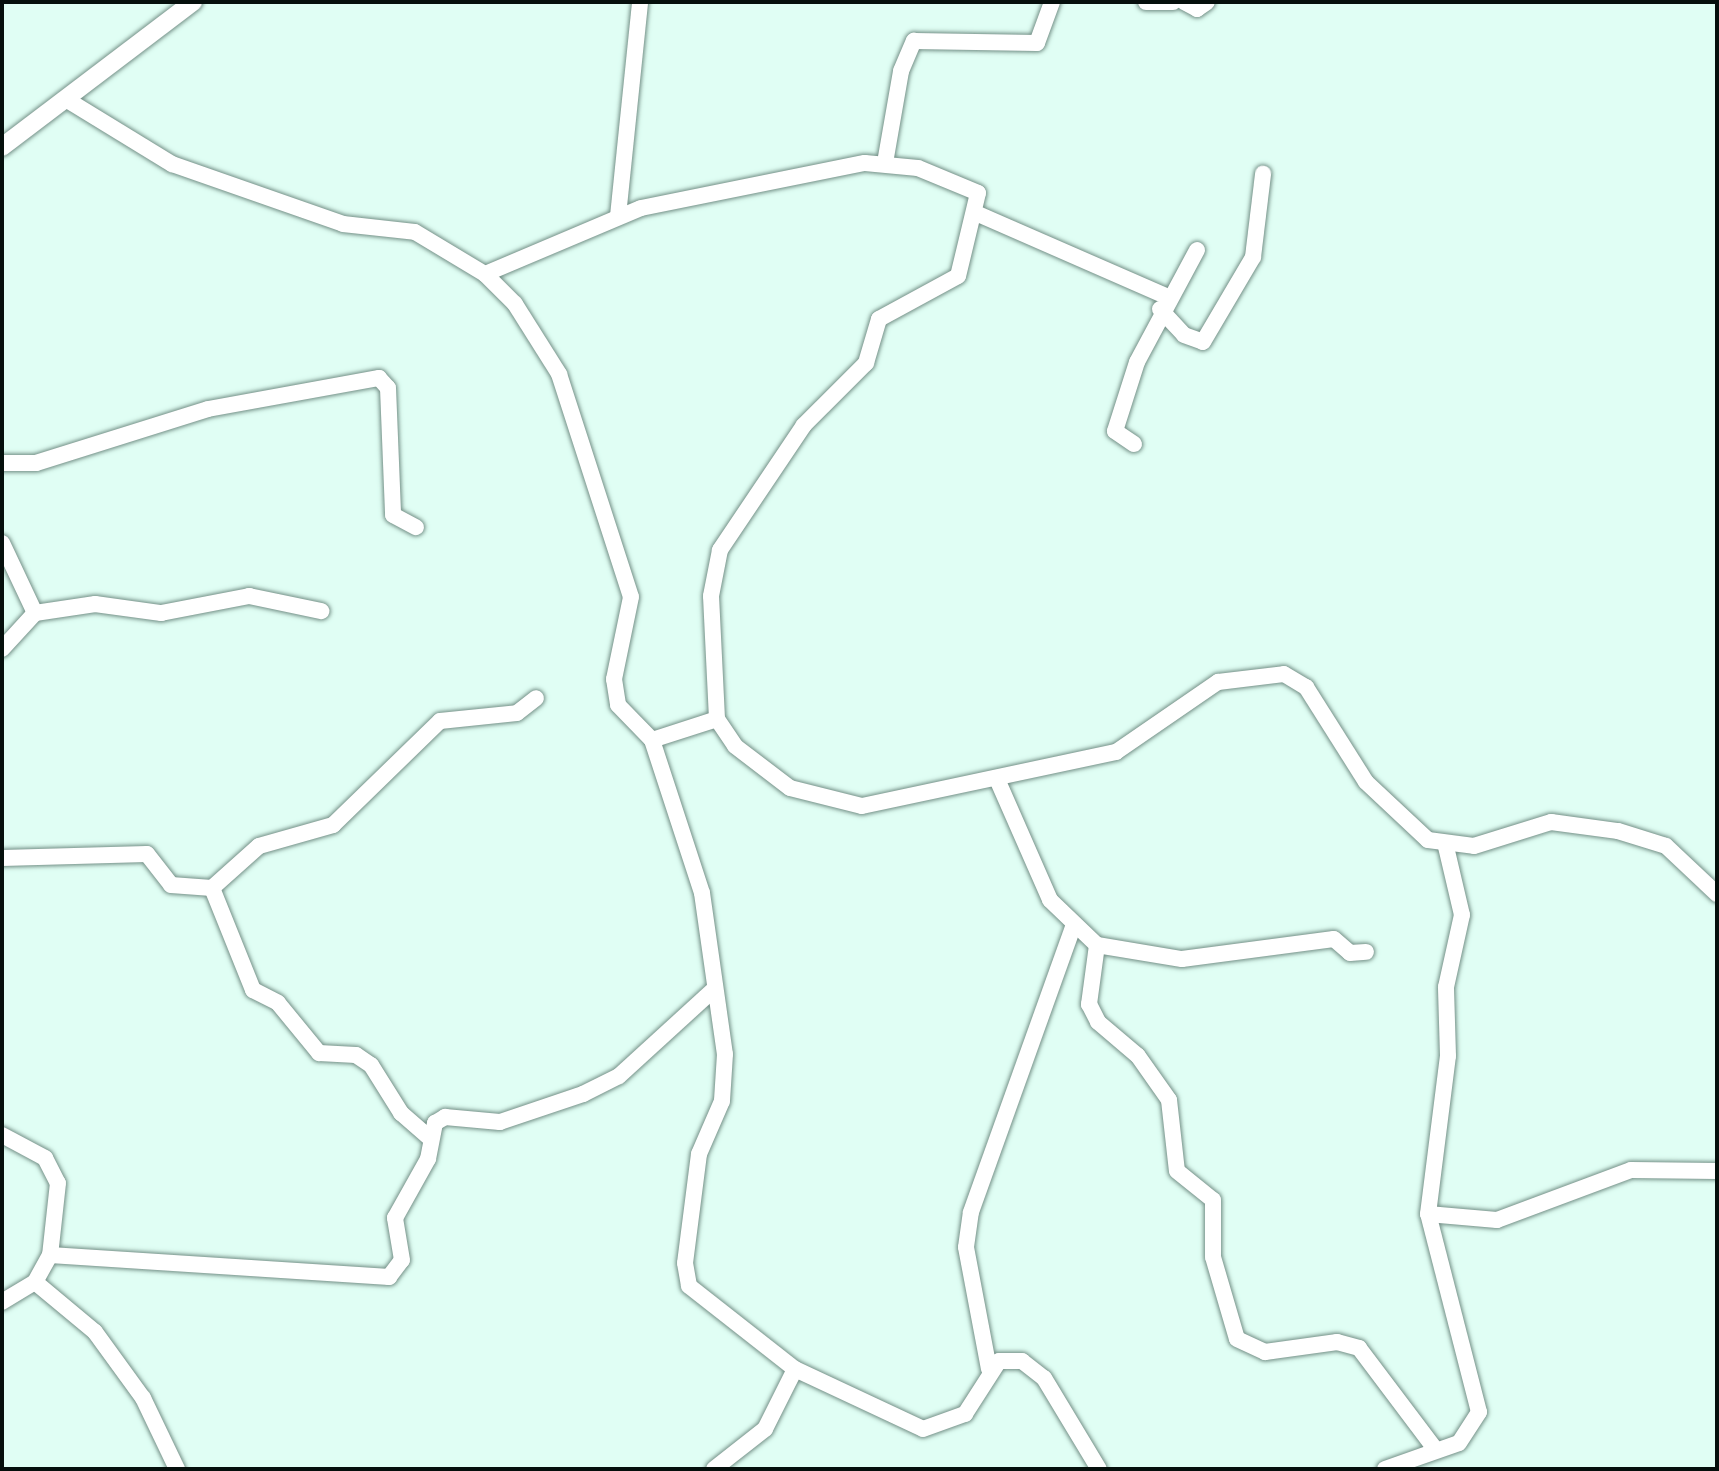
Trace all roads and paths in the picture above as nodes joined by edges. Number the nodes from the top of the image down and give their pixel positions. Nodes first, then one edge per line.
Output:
1 (193, 2) edge
2 (640, 2) edge
3 (1052, 2) edge
4 (1146, 2) edge
5 (1173, 2) edge
6 (1184, 2) edge
7 (1207, 2) edge
8 (69, 101) junction
9 (2, 147) edge
10 (885, 163) junction
11 (1263, 174) dead end
12 (978, 214) junction
13 (618, 216) junction
14 (1197, 250) dead end
15 (485, 274) junction
16 (1164, 303) junction
17 (1134, 444) dead end
18 (2, 463) edge
19 (416, 527) dead end
20 (2, 543) edge
21 (321, 611) dead end
22 (35, 613) junction
23 (2, 649) edge
24 (536, 698) dead end
25 (717, 719) junction
26 (652, 740) junction
27 (997, 779) junction
28 (1446, 847) junction
29 (2, 858) edge
30 (212, 888) junction
31 (1717, 894) edge
32 (1073, 927) junction
33 (1097, 945) junction
34 (1366, 952) dead end
35 (712, 991) junction
36 (2, 1135) edge
37 (430, 1138) junction
38 (1717, 1171) edge
39 (1428, 1214) junction
40 (50, 1255) junction
41 (35, 1282) junction
42 (2, 1302) edge
43 (795, 1369) junction
44 (989, 1369) junction
45 (1435, 1449) junction
46 (177, 1469) edge
47 (714, 1469) edge
48 (1099, 1469) edge
49 (1385, 1469) edge

1 - 8 street
2 - 13 street
3 - 10 street
4 - 5 street
6 - 7 street
8 - 9 street
8 - 15 street
10 - 12 street
10 - 13 street
11 - 16 street
12 - 16 street
12 - 25 street
13 - 15 street
14 - 16 street
15 - 26 street
16 - 17 street
18 - 19 street
20 - 22 street
21 - 22 street
22 - 23 street
24 - 30 street
25 - 26 street
25 - 27 street
26 - 35 street
27 - 28 street
27 - 32 street
28 - 31 street
28 - 39 street
29 - 30 street
30 - 37 street
32 - 33 street
32 - 44 street
33 - 34 street
33 - 45 street
35 - 37 street
35 - 43 street
36 - 40 street
37 - 40 street
38 - 39 street
39 - 45 street
40 - 41 street
41 - 42 street
41 - 46 street
43 - 44 street
43 - 47 street
44 - 48 street
45 - 49 street

